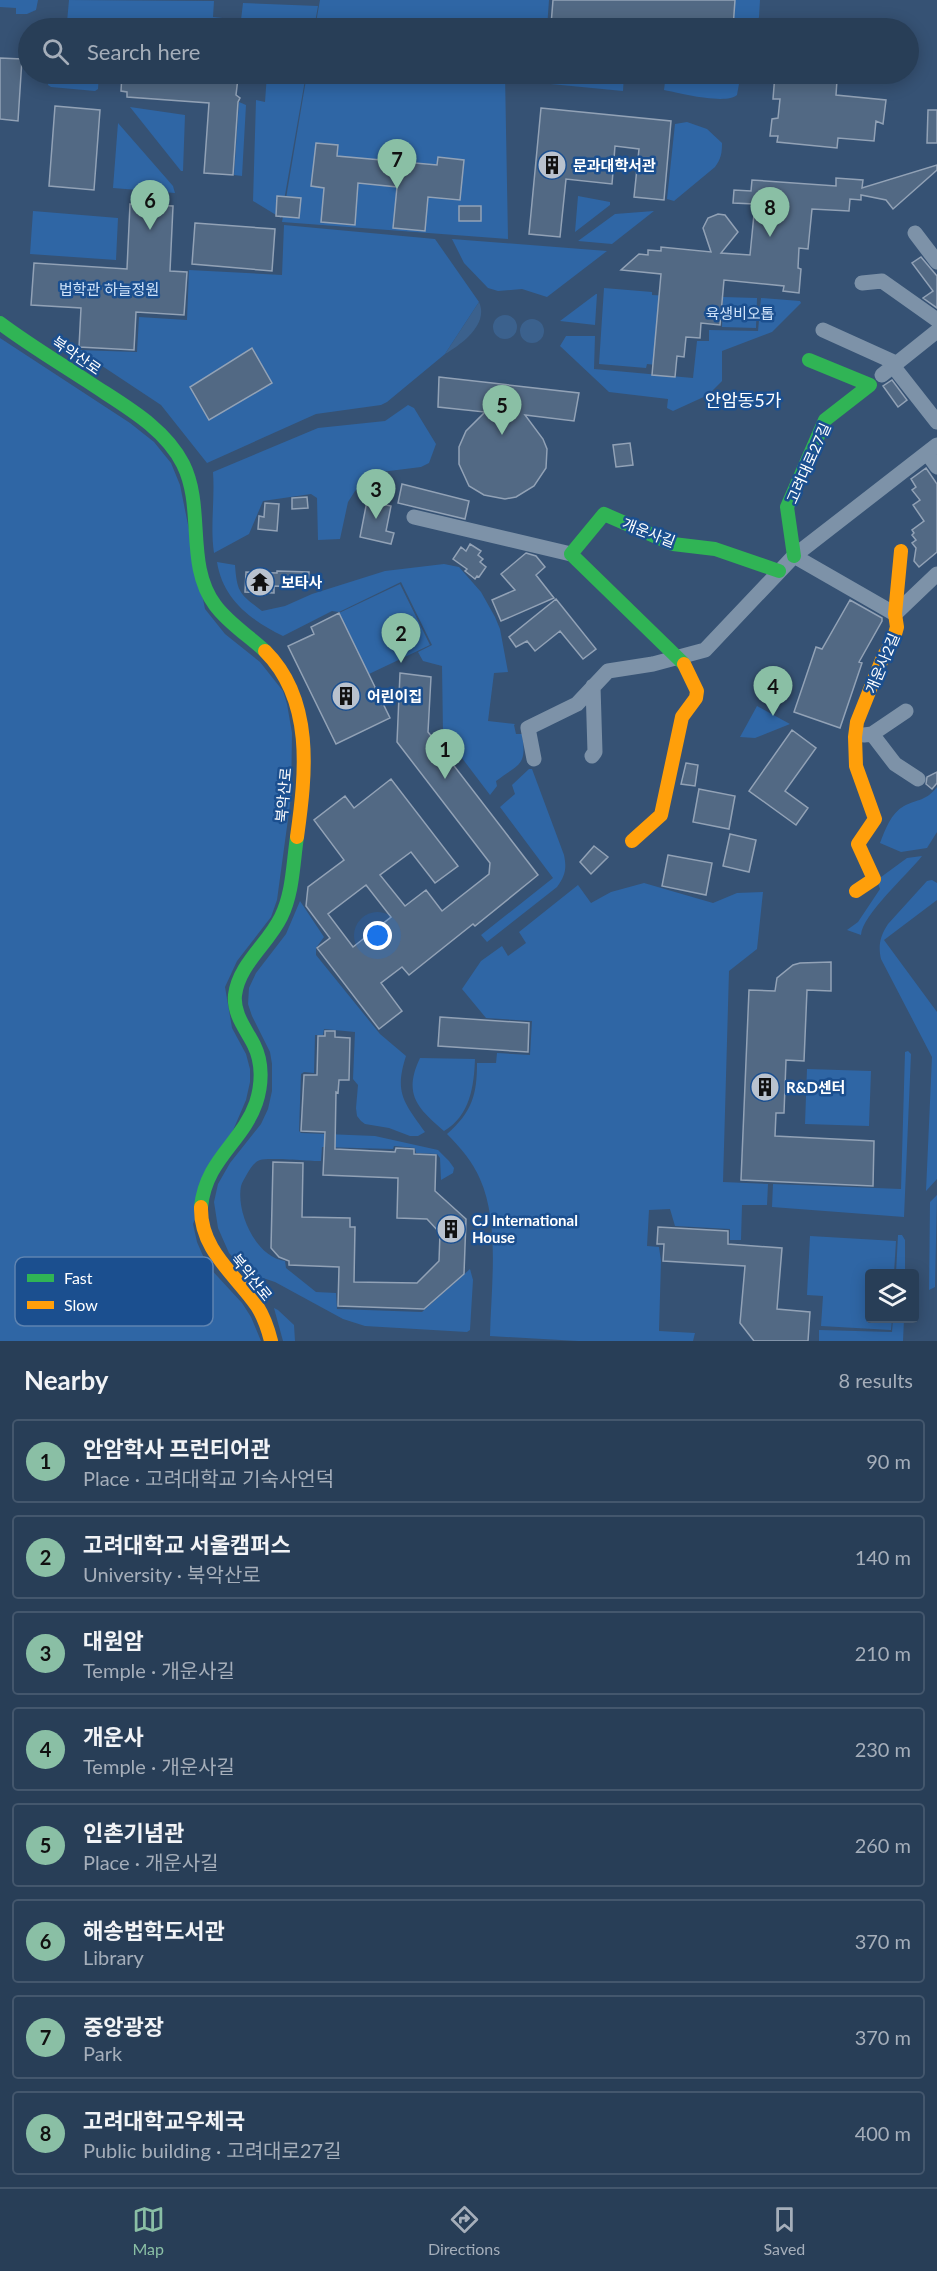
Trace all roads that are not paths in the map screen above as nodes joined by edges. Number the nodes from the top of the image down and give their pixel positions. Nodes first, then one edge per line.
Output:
1 (915, 233) dead end
2 (937, 262) edge
3 (862, 283) dead end
4 (937, 321) edge
5 (0, 323) edge
6 (823, 330) dead end
7 (937, 332) edge
8 (809, 360) dead end
9 (890, 368) junction
10 (937, 422) edge
11 (932, 449) edge
12 (937, 467) edge
13 (414, 517) dead end
14 (901, 551) dead end
15 (571, 554) junction
16 (794, 556) junction
17 (779, 571) junction
18 (937, 574) edge
19 (895, 614) junction
20 (678, 657) junction
21 (594, 686) junction
22 (906, 711) dead end
23 (872, 734) junction
24 (855, 737) junction
25 (592, 756) dead end
26 (534, 759) dead end
27 (918, 779) dead end
28 (632, 841) dead end
29 (856, 891) dead end
30 (271, 1341) edge

1 - 2 street
3 - 4 street
5 - 30 street, 북악산로
6 - 9 street
7 - 9 street
8 - 16 street, 고려대로27길
9 - 10 street
11 - 12 street
11 - 16 street
13 - 15 street
14 - 19 street, 개운사2길
15 - 17 street, 개운사길
15 - 20 street
16 - 17 street
16 - 19 street
17 - 20 street
18 - 19 street
19 - 24 street, 개운사2길
20 - 21 street
20 - 28 street
21 - 25 street
21 - 26 street
22 - 23 street
23 - 24 street
23 - 27 street
24 - 29 street, 개운사2길

